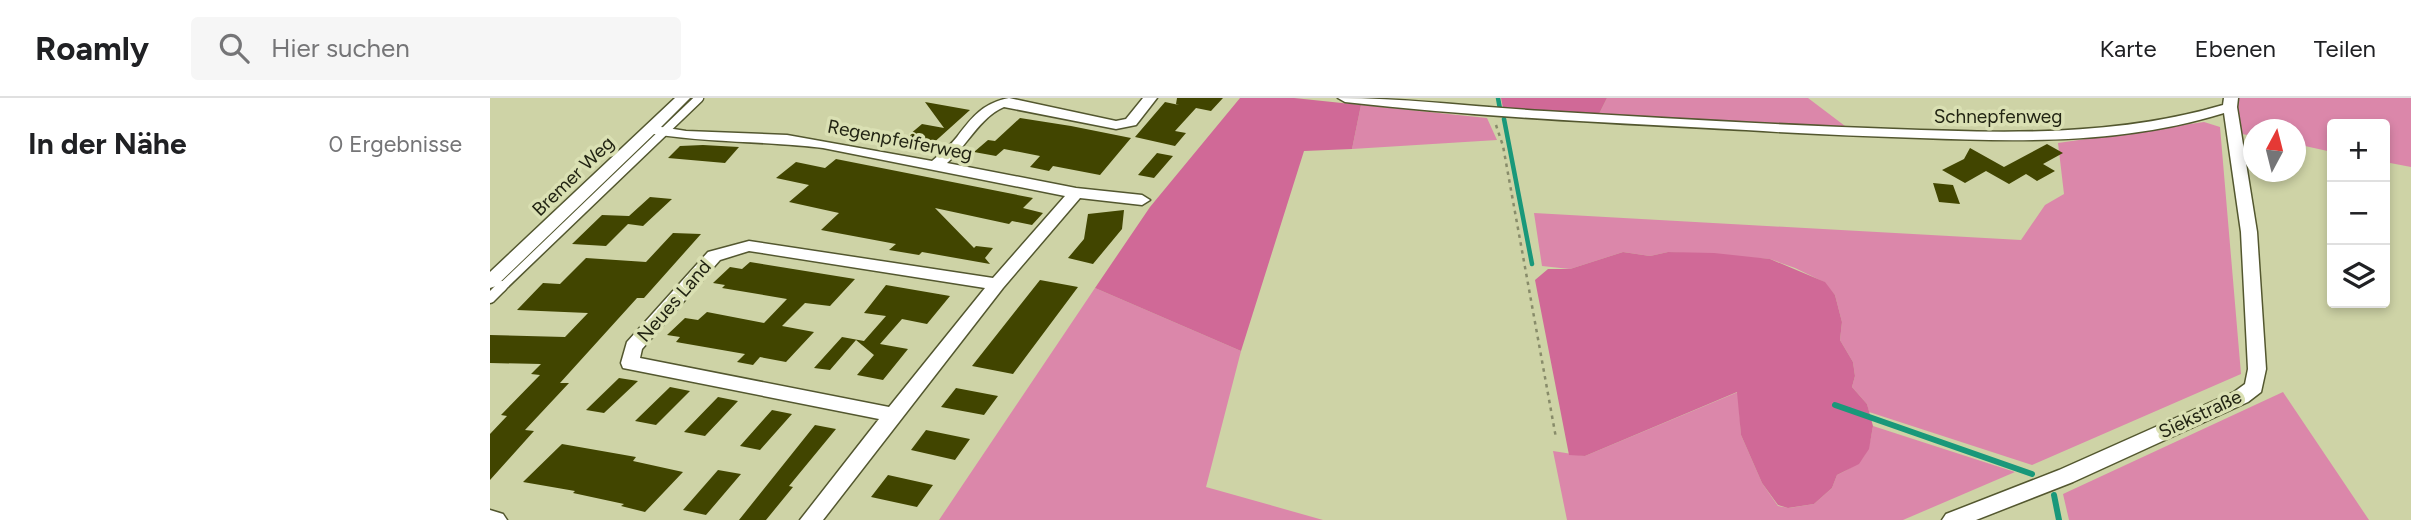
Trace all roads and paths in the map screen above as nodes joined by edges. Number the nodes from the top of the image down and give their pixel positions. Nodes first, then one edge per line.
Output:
1 (683, 98) edge
2 (699, 98) edge
3 (1150, 98) edge
4 (1345, 98) edge
5 (2230, 102) edge
6 (1492, 111) junction
7 (658, 129) junction
8 (934, 167) junction
9 (1076, 193) junction
10 (1142, 200) dead end
11 (538, 244) junction
12 (490, 282) edge
13 (997, 284) junction
14 (490, 298) edge
15 (894, 415) junction
16 (1556, 438) dead end
17 (490, 519) edge
18 (496, 520) edge
19 (811, 520) edge
20 (1953, 520) edge

1 - 7 street, Bremer Weg
2 - 7 lane
3 - 8 street
4 - 6 street, Schnepfenweg
5 - 6 street, Schnepfenweg
5 - 20 street, Siekstraße
6 - 16 path
7 - 8 street, Regenpfeiferweg
7 - 11 street, Bremer Weg
8 - 9 street, Regenpfeiferweg
9 - 10 street, Regenpfeiferweg
9 - 13 street
11 - 12 street, Bremer Weg
11 - 14 lane
13 - 15 street
13 - 15 street, Neues Land
15 - 19 street
17 - 18 street

